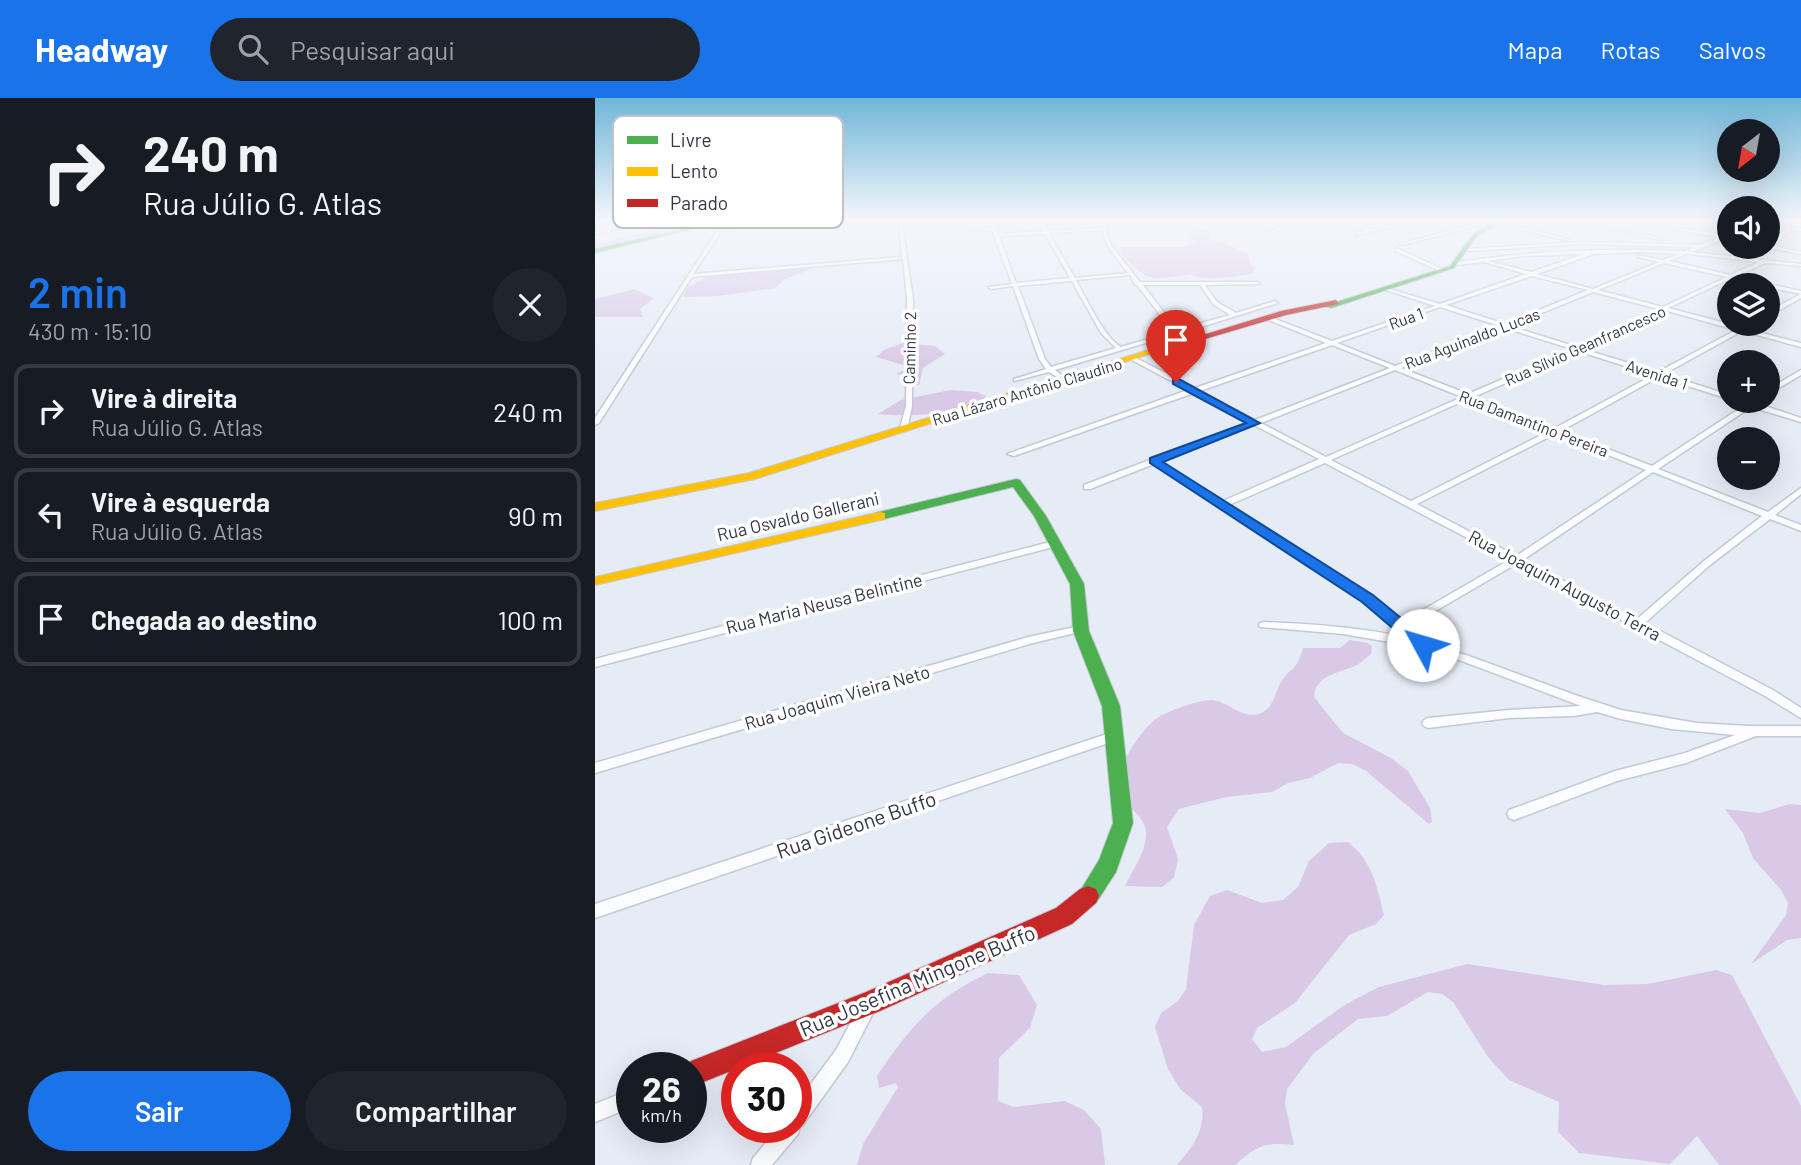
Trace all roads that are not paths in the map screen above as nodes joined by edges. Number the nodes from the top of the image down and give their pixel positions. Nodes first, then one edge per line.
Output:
1 (692, 271) edge
2 (751, 271) edge
3 (905, 271) edge
4 (1010, 271) edge
5 (1069, 271) edge
6 (1128, 271) edge
7 (1431, 271) edge
8 (1521, 271) edge
9 (1544, 271) edge
10 (1645, 271) edge
11 (1130, 274) junction
12 (1534, 274) junction
13 (689, 276) junction
14 (1074, 279) junction
15 (1202, 283) junction
16 (1258, 283) dead end
17 (1015, 284) junction
18 (1137, 284) junction
19 (1717, 284) edge
20 (991, 286) dead end
21 (1385, 288) junction
22 (1780, 289) edge
23 (1595, 290) junction
24 (1801, 294) edge
25 (1442, 306) junction
26 (1780, 307) edge
27 (1664, 309) junction
28 (1273, 314) junction
29 (1237, 315) junction
30 (1717, 323) edge
31 (1506, 326) junction
32 (1188, 335) junction
33 (1728, 336) edge
34 (1767, 336) edge
35 (1333, 343) junction
36 (1801, 345) edge
37 (1577, 349) junction
38 (1131, 357) junction
39 (1395, 368) junction
40 (1801, 372) edge
41 (1057, 374) junction
42 (1658, 374) junction
43 (1016, 380) dead end
44 (1780, 385) edge
45 (1194, 391) junction
46 (1717, 393) edge
47 (1468, 397) junction
48 (1733, 413) edge
49 (1780, 413) edge
50 (1801, 420) edge
51 (595, 423) edge
52 (1255, 423) junction
53 (904, 428) junction
54 (1555, 430) junction
55 (880, 438) junction
56 (1011, 454) dead end
57 (1154, 461) junction
58 (1327, 461) junction
59 (1652, 468) junction
60 (1087, 487) dead end
61 (1801, 490) edge
62 (1411, 504) junction
63 (1223, 505) junction
64 (595, 507) edge
65 (1767, 514) junction
66 (1801, 528) edge
67 (1054, 544) junction
68 (1515, 560) junction
69 (595, 581) edge
70 (1638, 624) junction
71 (1264, 625) dead end
72 (1400, 627) junction
73 (1080, 629) junction
74 (1423, 645) junction
75 (595, 663) edge
76 (1597, 707) junction
77 (1801, 714) edge
78 (1428, 723) dead end
79 (1801, 731) edge
80 (1753, 733) junction
81 (1116, 736) junction
82 (595, 768) edge
83 (1514, 814) dead end
84 (595, 911) edge
85 (871, 1002) junction
86 (707, 1068) edge
87 (812, 1098) edge
88 (616, 1104) edge
89 (595, 1113) edge
90 (778, 1143) edge
91 (760, 1165) edge

1 - 13 street
2 - 13 street
3 - 53 street, Caminho 2
4 - 17 street
5 - 14 street
6 - 11 street
7 - 21 main road, Rua Lázaro Antônio Claudino
8 - 12 street
9 - 12 street, Rua 1
10 - 23 street, Rua Aguinaldo Lucas
11 - 14 street
11 - 18 street
12 - 23 street
12 - 25 street, Rua 1
13 - 51 street
14 - 17 street
14 - 38 street
15 - 16 street
15 - 18 street
15 - 29 street
17 - 20 street
17 - 41 street
18 - 32 street
19 - 27 street, Rua Sílvio Geanfrancesco
21 - 25 street, Avenida 1
21 - 28 main road, Rua Lázaro Antônio Claudino
22 - 24 street
23 - 27 street
23 - 31 street, Rua Aguinaldo Lucas
24 - 26 street
25 - 31 street, Avenida 1
25 - 35 street, Rua 1
27 - 30 street
27 - 37 street, Rua Sílvio Geanfrancesco
28 - 29 street
28 - 32 main road, Rua Lázaro Antônio Claudino
28 - 35 street, Rua Damantino Pereira
28 - 38 main road, Rua Lázaro Antônio Claudino
29 - 32 street
31 - 37 street, Avenida 1
31 - 39 street, Rua Aguinaldo Lucas
32 - 38 main road, Rua Lázaro Antônio Claudino
33 - 42 street
34 - 36 street
35 - 39 street, Rua Damantino Pereira
35 - 45 street, Rua 1
37 - 42 street, Avenida 1
37 - 47 street, Rua Sílvio Geanfrancesco
38 - 41 main road, Rua Lázaro Antônio Claudino
38 - 45 street, Rua Joaquim Augusto Terra
38 - 55 main road, Rua Lázaro Antônio Claudino
39 - 47 street, Rua Damantino Pereira
39 - 52 street, Rua Aguinaldo Lucas
40 - 44 street
41 - 43 street
41 - 53 main road, Rua Lázaro Antônio Claudino
42 - 46 street, Avenida 1
42 - 54 street
45 - 52 street, Rua Joaquim Augusto Terra
45 - 56 street, Rua 1
47 - 54 street, Rua Damantino Pereira
47 - 58 street, Rua Sílvio Geanfrancesco
48 - 59 street
49 - 50 street
52 - 57 street, Rua Aguinaldo Lucas
52 - 58 street, Rua Joaquim Augusto Terra
53 - 55 main road, Rua Lázaro Antônio Claudino
54 - 59 street, Rua Damantino Pereira
54 - 62 street
55 - 64 main road, Rua Lázaro Antônio Claudino
57 - 60 street, Rua Aguinaldo Lucas
57 - 63 street
58 - 62 street, Rua Joaquim Augusto Terra
58 - 63 street, Rua Sílvio Geanfrancesco
59 - 65 street, Rua Damantino Pereira
59 - 68 street
61 - 65 street
62 - 68 street, Rua Joaquim Augusto Terra
63 - 72 street
65 - 66 street, Rua Damantino Pereira
65 - 70 street
67 - 69 main road, Rua Osvaldo Gallerani
67 - 73 main road
67 - 75 street, Rua Maria Neusa Belintine
68 - 70 street, Rua Joaquim Augusto Terra
68 - 72 street
70 - 77 street, Rua Joaquim Augusto Terra
71 - 74 street
72 - 74 street
73 - 81 main road, Rua Josefina Mingone Buffo
73 - 82 street, Rua Joaquim Vieira Neto
74 - 76 street
76 - 78 street
76 - 80 street
79 - 80 street
80 - 83 street
81 - 84 street, Rua Gideone Buffo
81 - 85 main road, Rua Josefina Mingone Buffo
85 - 86 main road, Rua Josefina Mingone Buffo
85 - 87 street
88 - 89 street
90 - 91 street

